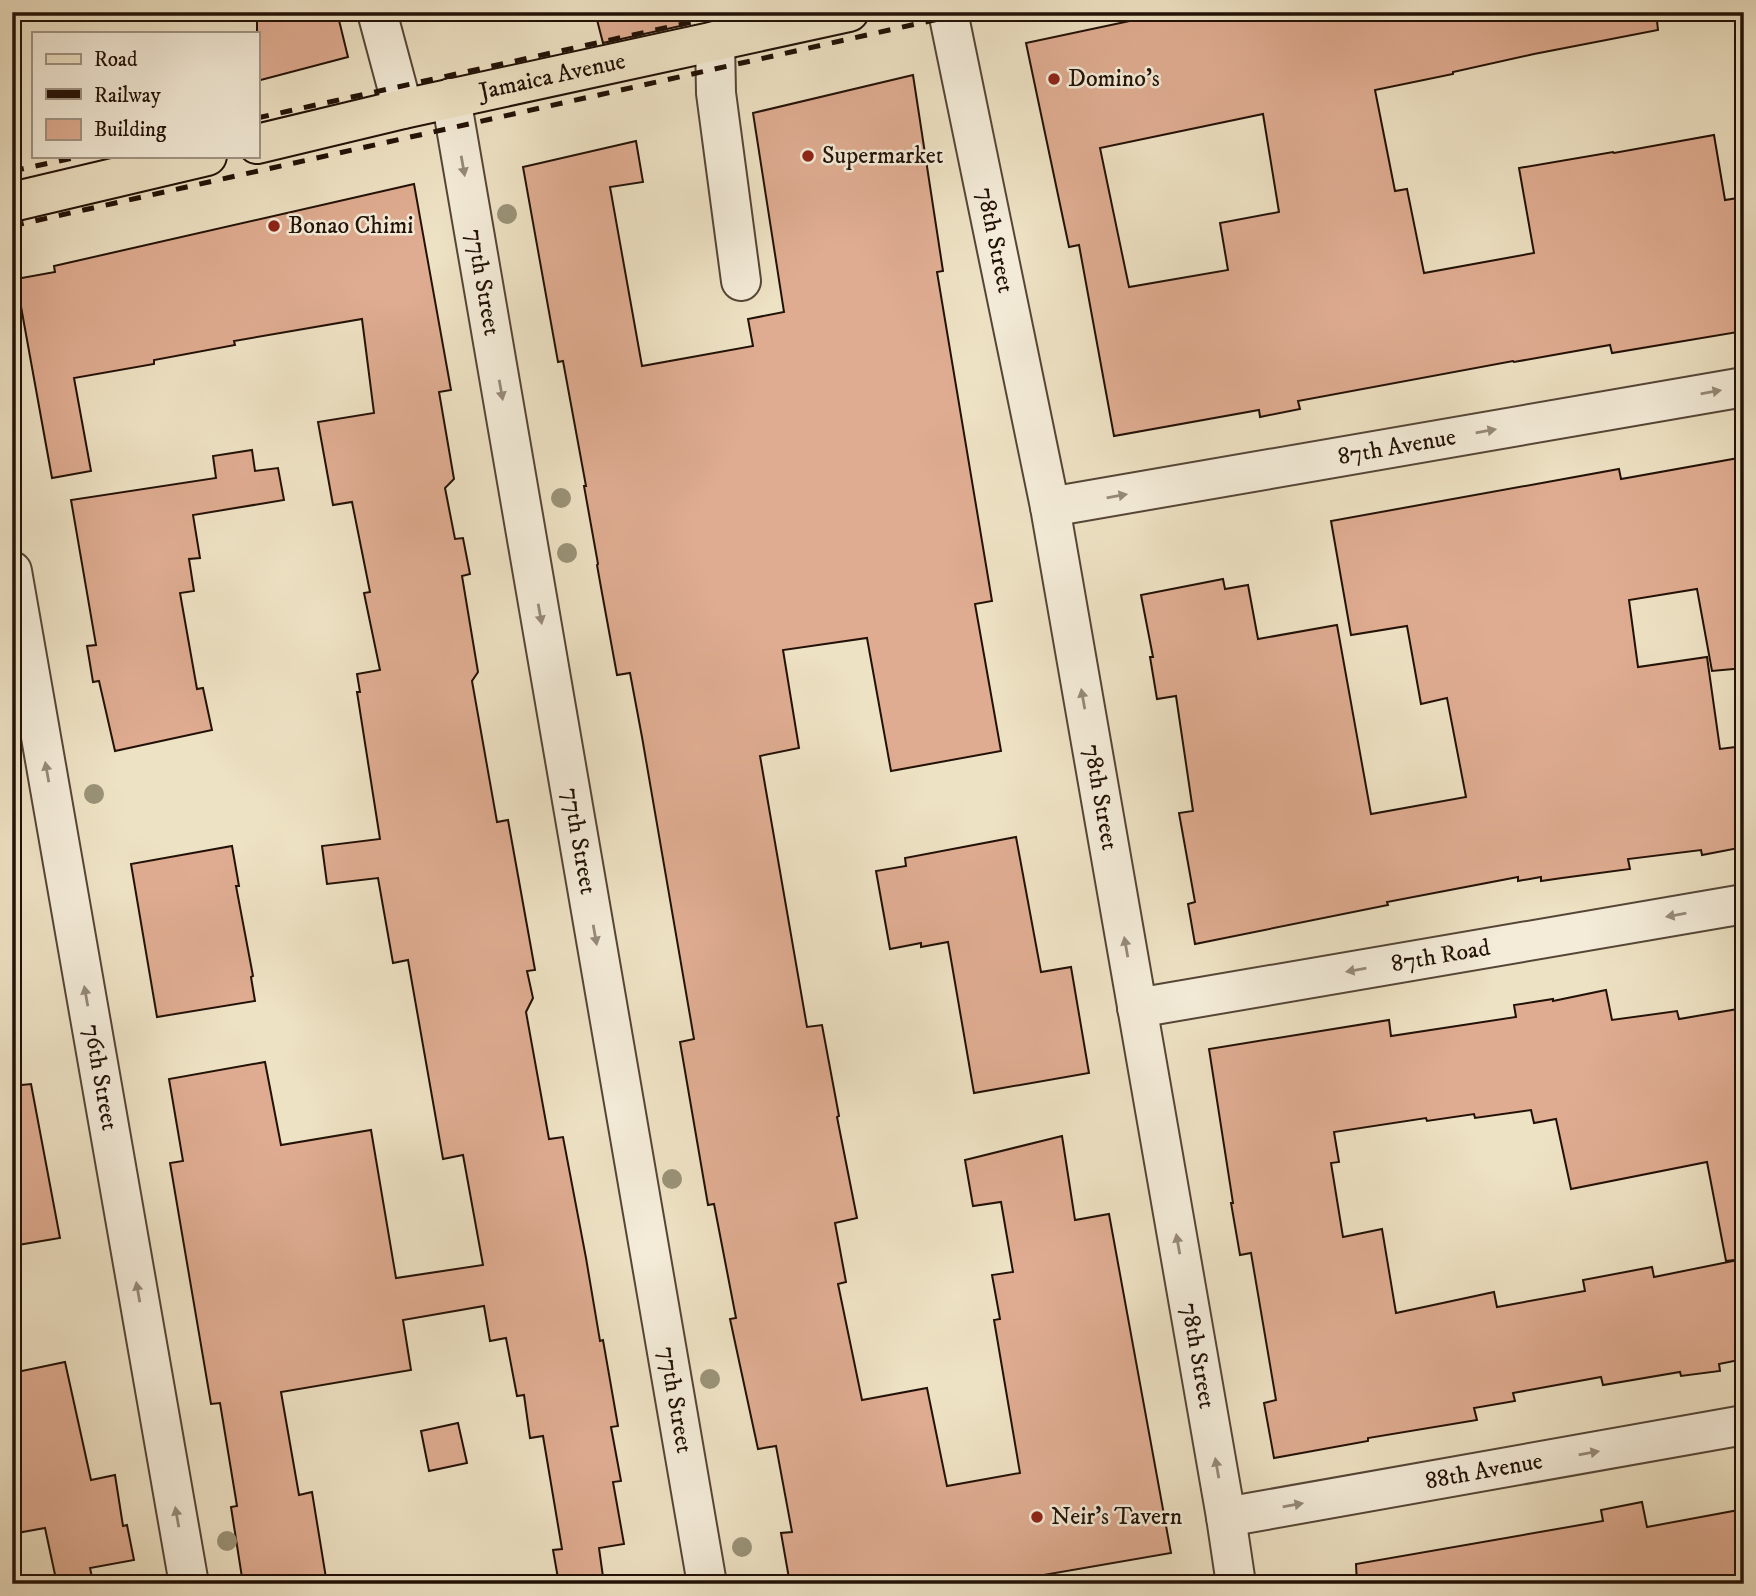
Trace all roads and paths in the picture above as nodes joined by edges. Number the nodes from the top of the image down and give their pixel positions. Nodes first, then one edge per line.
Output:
1 (377, 12) edge
2 (849, 12) edge
3 (948, 12) edge
4 (810, 16) edge
5 (715, 41) junction
6 (452, 98) junction
7 (403, 109) junction
8 (259, 144) edge
9 (199, 158) edge
10 (12, 202) edge
11 (741, 281) dead end
12 (1744, 387) edge
13 (1050, 507) junction
14 (12, 571) edge
15 (1744, 904) edge
16 (1137, 1008) junction
17 (1744, 1425) edge
18 (1226, 1517) junction
19 (189, 1584) edge
20 (707, 1584) edge
21 (1236, 1584) edge

1 - 7 street
2 - 4 main road, Jamaica Avenue
3 - 13 street, 78th Street
4 - 5 main road, Jamaica Avenue
5 - 6 main road, Jamaica Avenue
5 - 11 street
6 - 7 main road, Jamaica Avenue
6 -> 20 street, 77th Street
7 - 8 main road, Jamaica Avenue
9 - 10 main road
13 -> 12 street, 87th Avenue
16 -> 13 street, 78th Street
19 -> 14 street, 76th Street
15 -> 16 street, 87th Road
18 -> 16 street, 78th Street
18 -> 17 street, 88th Avenue
18 - 21 street, 78th Street

